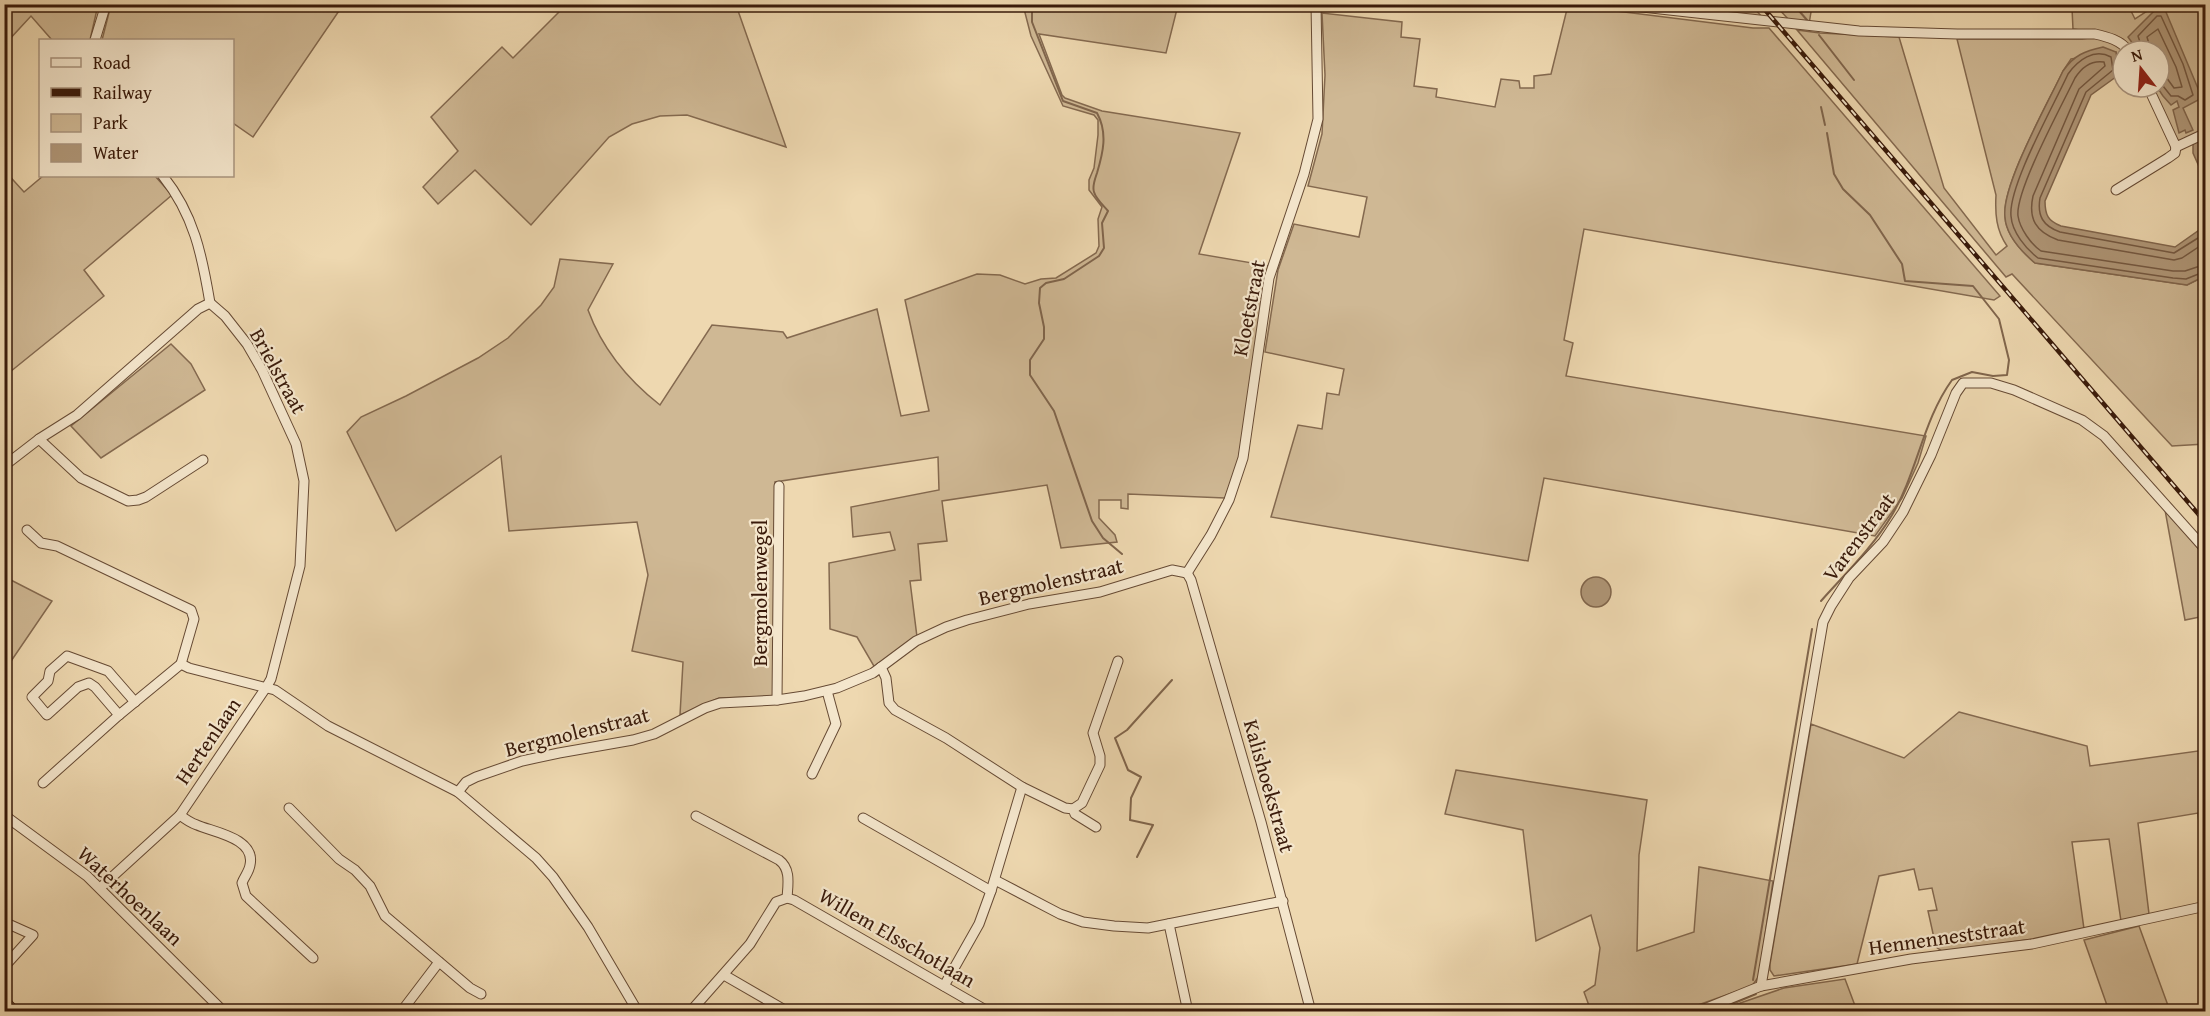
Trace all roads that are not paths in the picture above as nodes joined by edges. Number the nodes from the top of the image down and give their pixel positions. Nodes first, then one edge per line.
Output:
1 (106, 4) edge
2 (1316, 4) edge
3 (1615, 4) edge
4 (95, 39) edge
5 (2114, 39) edge
6 (2154, 99) edge
7 (2203, 134) edge
8 (2176, 147) junction
9 (164, 177) edge
10 (2116, 190) dead end
11 (210, 303) junction
12 (39, 440) junction
13 (203, 460) dead end
14 (4, 466) edge
15 (779, 486) dead end
16 (27, 530) dead end
17 (2205, 550) edge
18 (1187, 573) junction
19 (1118, 661) dead end
20 (181, 664) junction
21 (881, 668) junction
22 (267, 687) junction
23 (827, 691) junction
24 (777, 700) junction
25 (135, 702) junction
26 (119, 715) junction
27 (812, 774) dead end
28 (43, 783) dead end
29 (1022, 787) junction
30 (458, 792) junction
31 (289, 808) dead end
32 (1072, 809) junction
33 (4, 815) edge
34 (180, 815) junction
35 (696, 816) dead end
36 (863, 818) dead end
37 (1096, 827) dead end
38 (994, 880) junction
39 (100, 888) junction
40 (991, 891) junction
41 (787, 897) junction
42 (1283, 901) junction
43 (2205, 906) edge
44 (4, 922) edge
45 (1169, 924) junction
46 (313, 957) dead end
47 (439, 962) junction
48 (4, 966) edge
49 (723, 975) junction
50 (944, 986) junction
51 (1761, 986) junction
52 (482, 994) dead end
53 (970, 1001) junction
54 (4, 1004) edge
55 (978, 1009) edge
56 (12, 1011) edge
57 (224, 1011) edge
58 (401, 1011) edge
59 (638, 1011) edge
60 (690, 1011) edge
61 (788, 1011) edge
62 (965, 1011) edge
63 (989, 1011) edge
64 (1188, 1011) edge
65 (1311, 1011) edge
66 (1697, 1011) edge

1 - 4 street
2 - 18 street, Kloetstraat
3 - 5 street
6 - 8 street
7 - 8 street
8 - 10 street
9 - 11 street
11 - 12 street
11 - 22 street, Brielstraat
12 - 13 street
12 - 14 street
15 - 24 street, Bergmolenwegel
16 - 20 street
17 - 51 street, Varenstraat
18 - 21 street, Bergmolenstraat
18 - 42 street, Kalishoekstraat
19 - 32 street
20 - 22 street
20 - 25 street
21 - 23 street, Bergmolenstraat
21 - 29 street
22 - 30 street
22 - 34 street, Hertenlaan
23 - 24 street, Bergmolenstraat
23 - 27 street
24 - 30 street, Bergmolenstraat
25 - 26 street
25 - 26 street
26 - 28 street
29 - 32 street
29 - 38 street
30 - 59 street
31 - 47 street
32 - 37 street
33 - 39 street, Waterhoenlaan
34 - 39 street, Hertenlaan
34 - 46 street, Hertenlaan
35 - 41 street
36 - 40 street
38 - 40 street
38 - 45 street
39 - 57 street, Waterhoenlaan
40 - 50 street
41 - 49 street
41 - 50 street, Willem Elsschotlaan
42 - 45 street
42 - 65 street, Kalishoekstraat
43 - 51 street, Hennenneststraat
44 - 48 street
45 - 64 street
47 - 52 street
47 - 58 street
49 - 60 street
49 - 61 street
50 - 53 street, Willem Elsschotlaan
51 - 66 street, Hennenneststraat
53 - 55 street, Willem Elsschotlaan
53 - 62 street
54 - 56 main road
55 - 63 street, Willem Elsschotlaan

